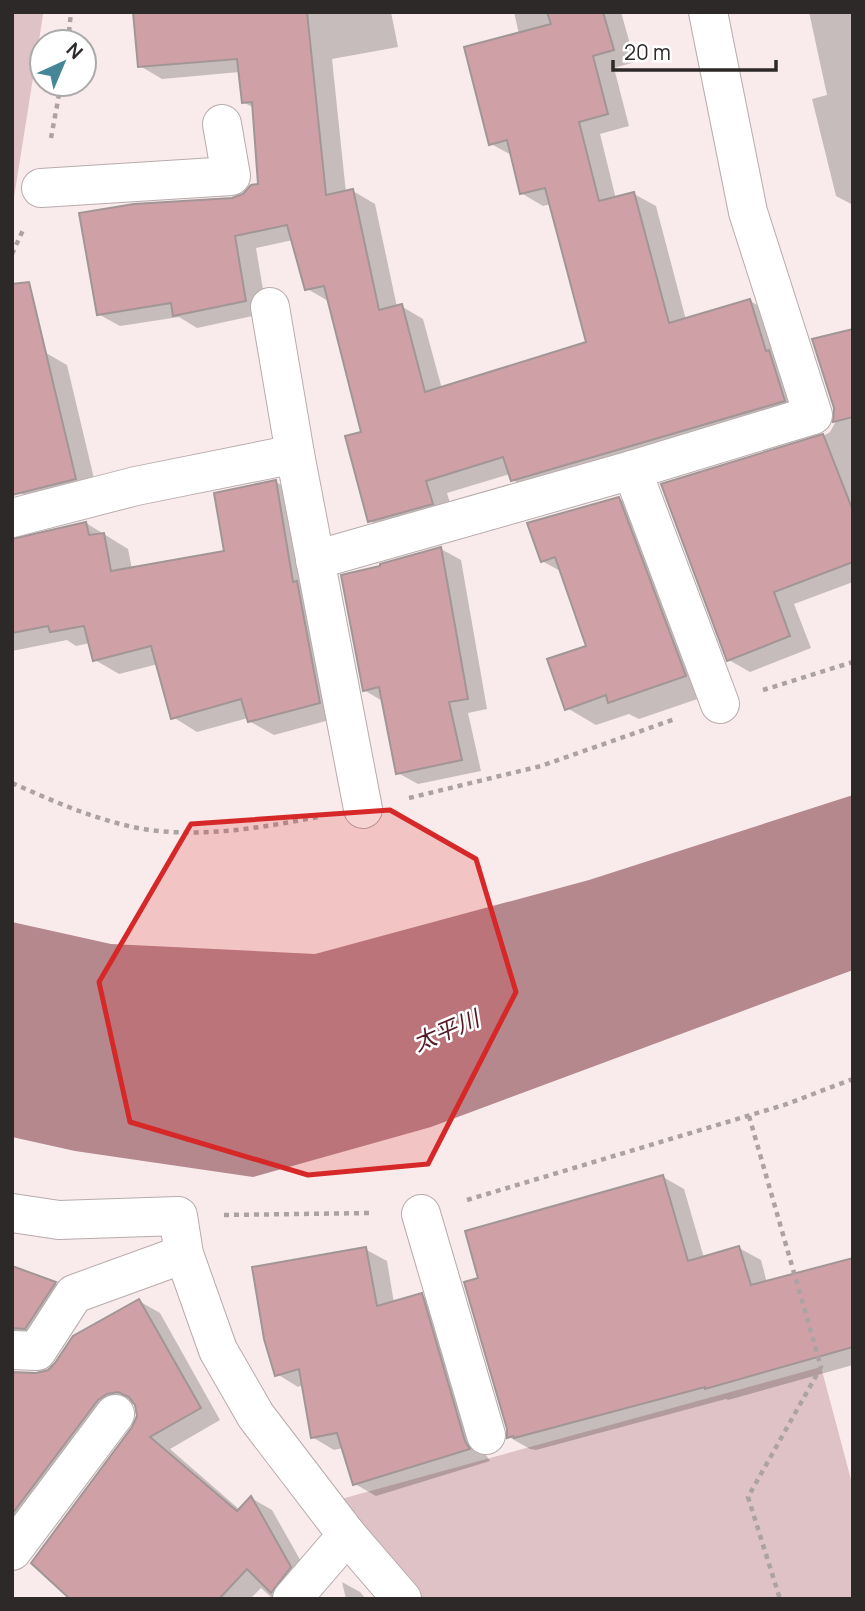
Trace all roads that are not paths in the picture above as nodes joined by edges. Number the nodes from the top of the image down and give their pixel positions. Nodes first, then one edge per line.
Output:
1 (708, 12) edge
2 (222, 124) dead end
3 (41, 188) dead end
4 (270, 307) dead end
5 (295, 454) junction
6 (632, 470) junction
7 (12, 518) edge
8 (315, 560) junction
9 (720, 704) dead end
10 (363, 809) road end
11 (12, 1213) edge
12 (421, 1213) road end
13 (184, 1254) junction
14 (12, 1350) edge
15 (115, 1414) dead end
16 (485, 1435) dead end
17 (347, 1535) junction
18 (12, 1551) edge
19 (292, 1599) edge
20 (402, 1599) edge

1 - 6 street
2 - 3 street
4 - 5 street
5 - 7 street
5 - 8 street
6 - 8 street
6 - 9 street
8 - 10 street
11 - 13 street
12 - 16 street
13 - 14 street
13 - 17 street
15 - 18 street
17 - 19 street
17 - 20 street

